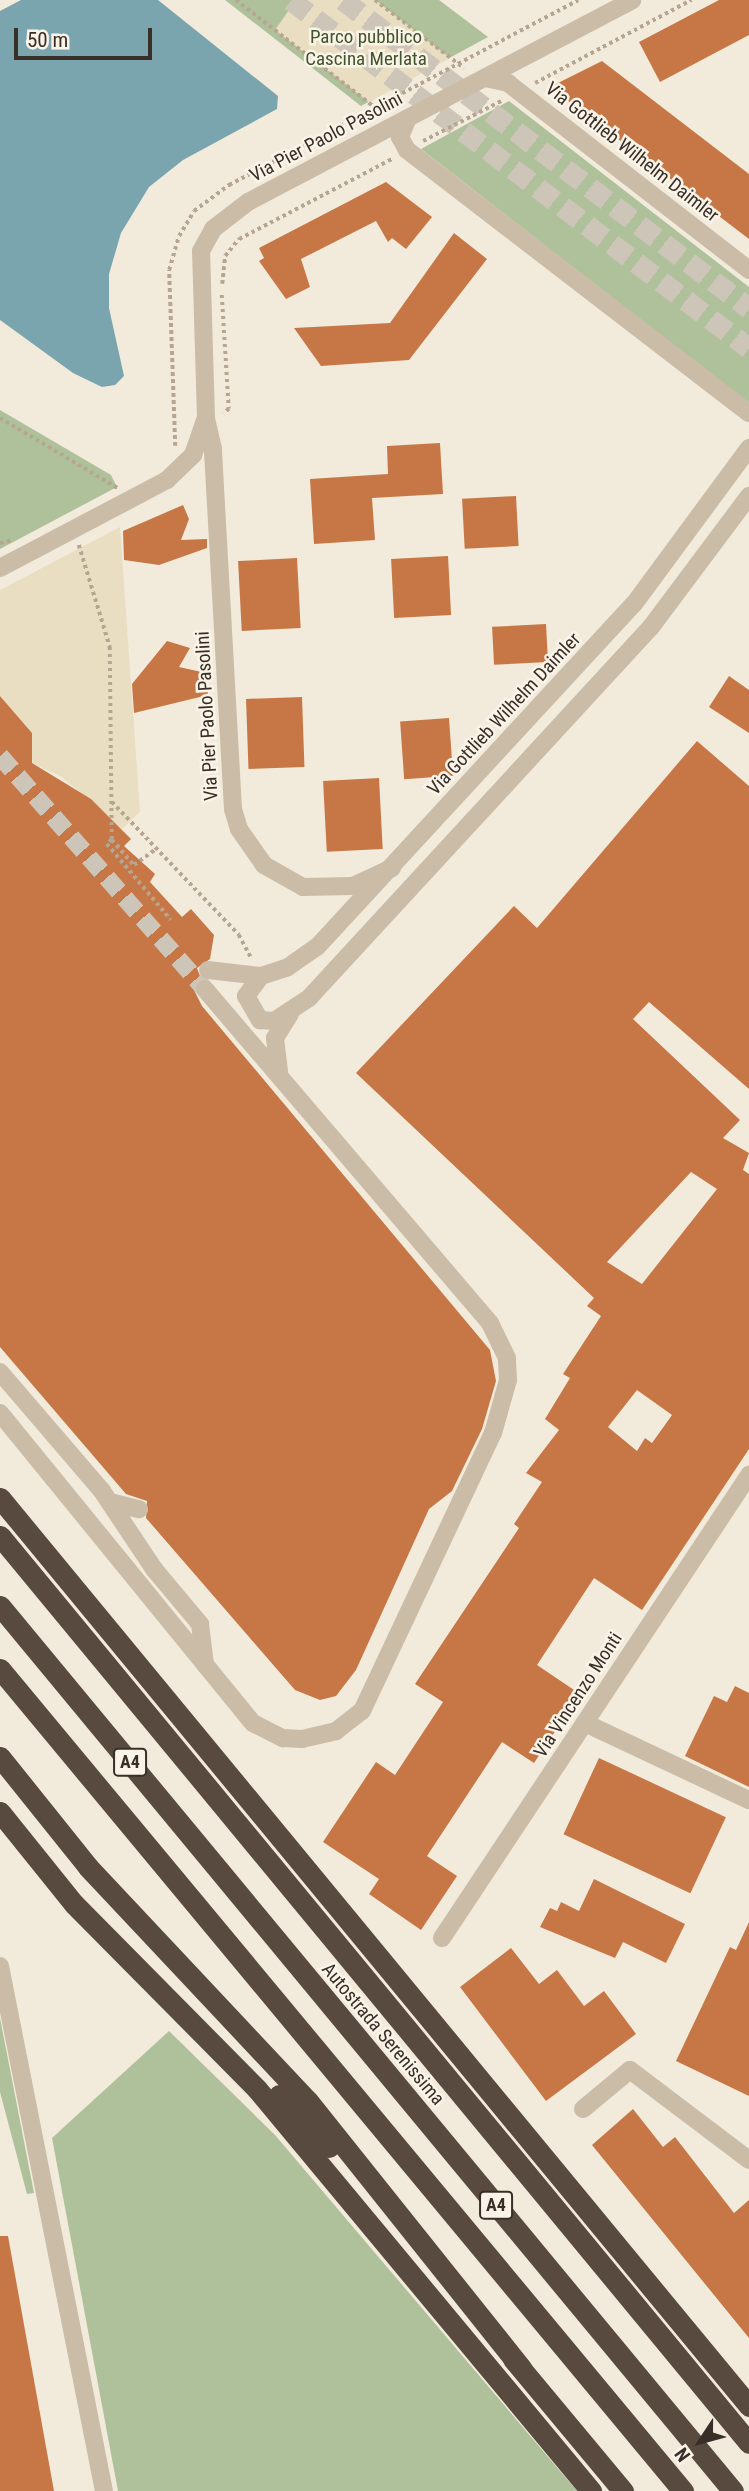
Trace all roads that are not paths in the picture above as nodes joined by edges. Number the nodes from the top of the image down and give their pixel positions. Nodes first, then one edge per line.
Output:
1 (632, 0) edge
2 (485, 78) junction
3 (408, 118) junction
4 (749, 270) edge
5 (749, 413) edge
6 (212, 417) junction
7 (749, 448) edge
8 (749, 496) edge
9 (0, 568) edge
10 (392, 868) junction
11 (208, 970) dead end
12 (259, 972) junction
13 (205, 989) tunnel mouth
14 (297, 1006) junction
15 (283, 1077) junction
16 (9, 1374) edge
17 (0, 1413) edge
18 (74, 1433) dead end
19 (70, 1453) junction
20 (480, 1462) junction
21 (749, 1475) edge
22 (458, 1478) dead end
23 (0, 1498) edge
24 (110, 1502) junction
25 (139, 1509) dead end
26 (0, 1536) edge
27 (0, 1605) edge
28 (205, 1665) junction
29 (0, 1669) edge
30 (585, 1723) junction
31 (0, 1757) edge
32 (749, 1800) edge
33 (0, 1812) edge
34 (442, 1938) dead end
35 (112, 1942) junction
36 (0, 1966) edge
37 (583, 2109) dead end
38 (749, 2160) edge
39 (666, 2305) junction
40 (521, 2368) junction
41 (749, 2391) edge
42 (749, 2406) edge
43 (749, 2443) edge
44 (104, 2491) edge
45 (591, 2491) edge
46 (623, 2491) edge
47 (683, 2491) edge
48 (733, 2491) edge

1 - 2 street, Via Pier Paolo Pasolini
2 - 3 street, Via Pier Paolo Pasolini
2 - 4 street, Via Gottlieb Wilhelm Daimler
3 - 5 street
3 - 6 street, Via Pier Paolo Pasolini
6 - 9 street, Via Pier Paolo Pasolini
6 - 10 street, Via Pier Paolo Pasolini
7 - 10 street, Via Gottlieb Wilhelm Daimler
8 - 14 street
10 - 12 street, Via Gottlieb Wilhelm Daimler
11 - 12 street
12 - 14 street
13 - 15 street
14 - 15 street
15 - 20 street
16 - 19 street
17 - 28 street
18 - 19 street
19 - 24 street
20 - 22 street
20 - 28 street
21 - 30 street, Via Vincenzo Monti
23 - 39 highway
24 - 25 street
24 - 28 street
26 - 43 highway
27 - 48 highway, Autostrada Serenissima / A4
29 - 47 highway, A4
30 - 32 street
30 - 34 street, Via Vincenzo Monti
31 - 40 highway
33 - 35 highway
35 - 40 highway
35 - 45 highway
36 - 44 street
37 - 38 street
39 - 41 highway
39 - 42 highway
40 - 46 highway

